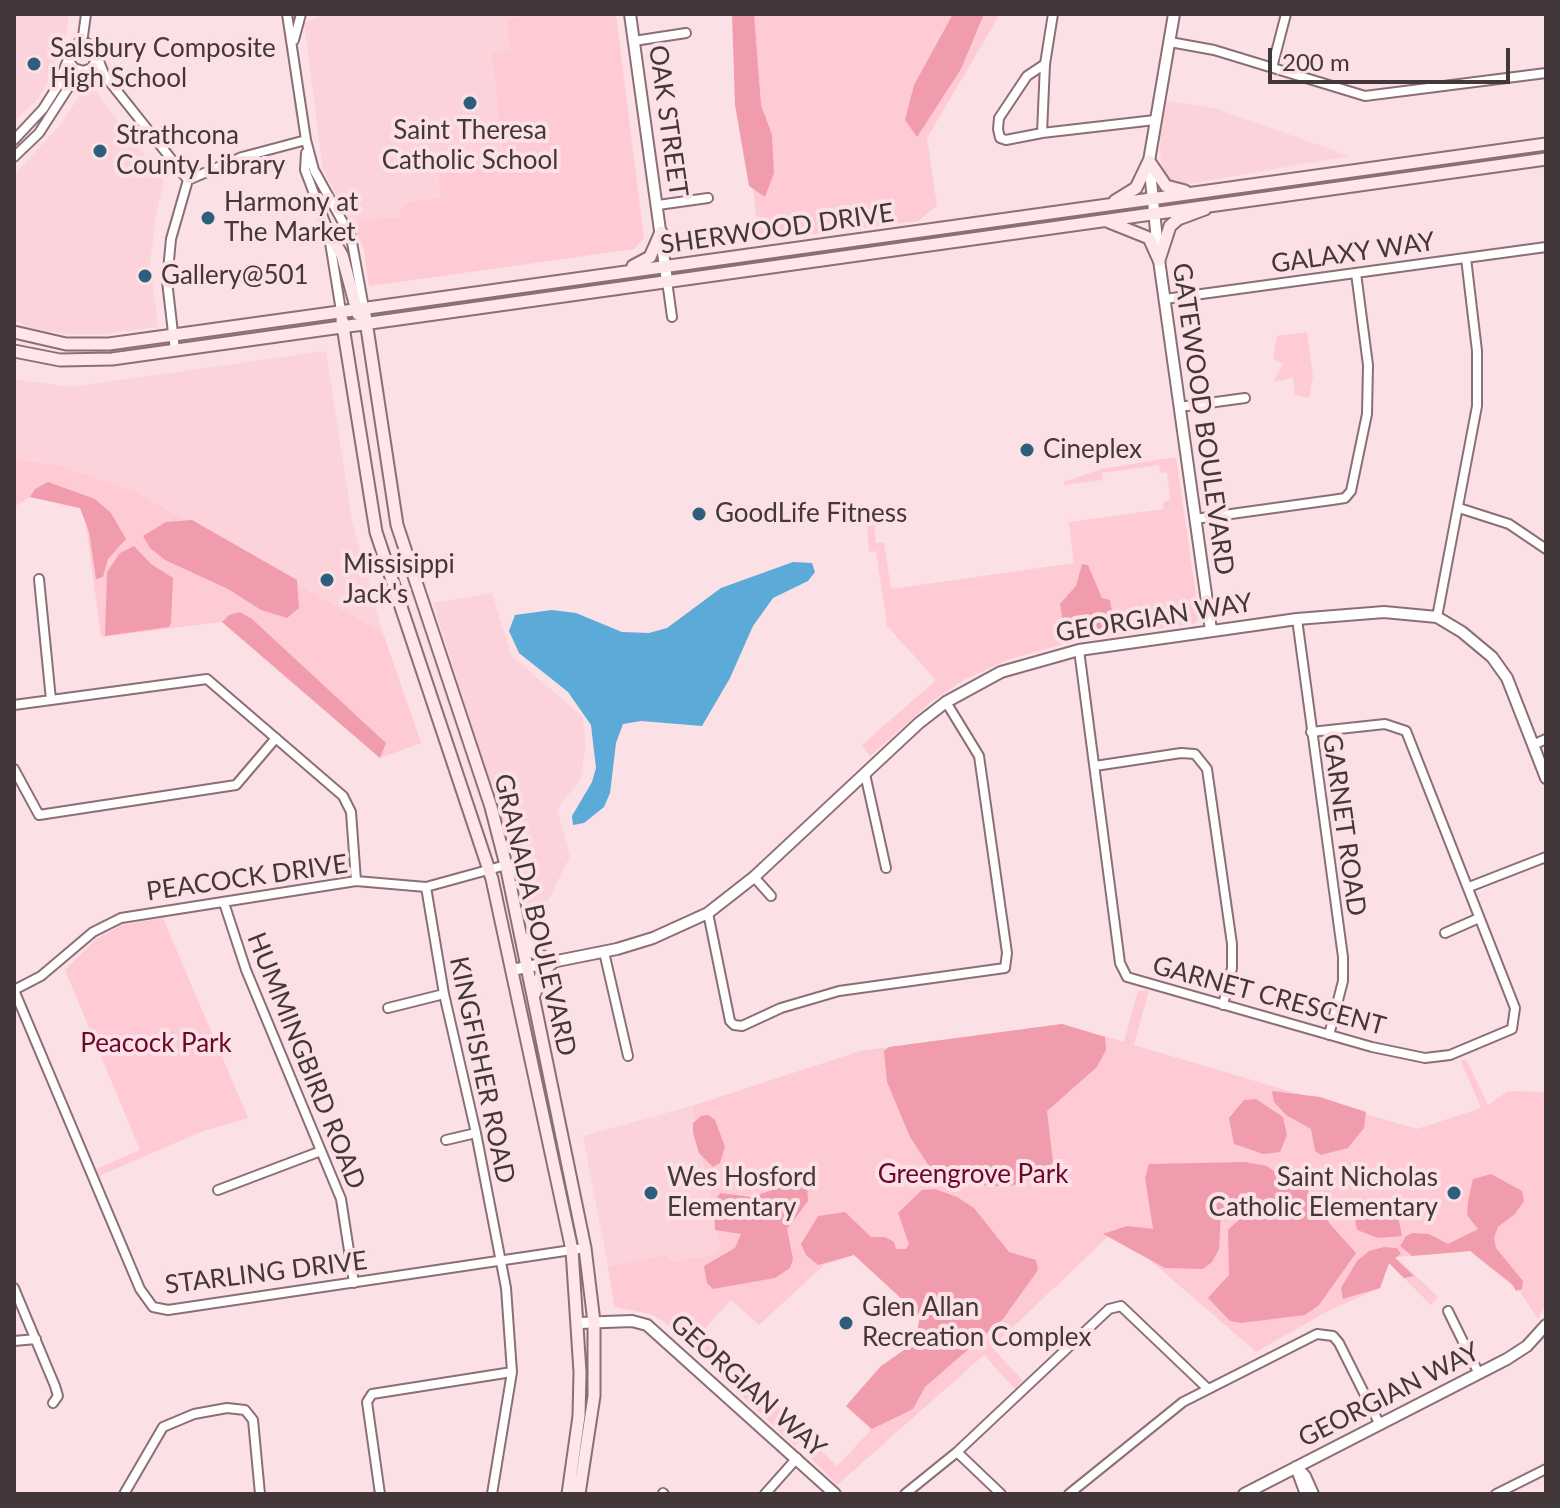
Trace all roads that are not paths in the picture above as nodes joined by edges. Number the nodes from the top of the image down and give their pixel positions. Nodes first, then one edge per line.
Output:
1 (86, 14) edge
2 (287, 14) edge
3 (301, 14) edge
4 (630, 14) edge
5 (1053, 14) edge
6 (1174, 14) edge
7 (1286, 14) edge
8 (686, 33) dead end
9 (634, 41) junction
10 (1170, 42) junction
11 (77, 44) junction
12 (97, 57) junction
13 (293, 57) junction
14 (69, 61) junction
15 (1045, 64) junction
16 (1272, 68) junction
17 (83, 71) junction
18 (1546, 73) edge
19 (105, 76) junction
20 (1155, 120) junction
21 (1042, 133) junction
22 (14, 140) edge
23 (306, 140) junction
24 (1546, 144) edge
25 (14, 157) edge
26 (1546, 159) edge
27 (1149, 161) junction
28 (188, 180) junction
29 (1197, 193) junction
30 (708, 198) dead end
31 (1153, 199) junction
32 (658, 205) junction
33 (1211, 206) junction
34 (1096, 207) junction
35 (1154, 213) junction
36 (1105, 220) junction
37 (661, 232) junction
38 (329, 233) junction
39 (1546, 247) edge
40 (1466, 258) junction
41 (1159, 260) junction
42 (665, 266) junction
43 (624, 272) junction
44 (1356, 273) junction
45 (667, 281) junction
46 (1165, 299) junction
47 (360, 308) junction
48 (341, 311) junction
49 (672, 317) dead end
50 (366, 323) junction
51 (343, 327) junction
52 (14, 332) edge
53 (173, 336) junction
54 (175, 350) junction
55 (14, 351) edge
56 (1245, 398) dead end
57 (1179, 407) junction
58 (1459, 508) junction
59 (1195, 519) junction
60 (1546, 549) edge
61 (39, 579) dead end
62 (1437, 617) junction
63 (1297, 619) junction
64 (1211, 630) junction
65 (1079, 650) junction
66 (51, 700) junction
67 (946, 702) junction
68 (14, 705) edge
69 (1311, 732) junction
70 (276, 738) junction
71 (1546, 739) edge
72 (1533, 745) junction
73 (1095, 766) junction
74 (14, 769) edge
75 (865, 774) junction
76 (1546, 778) edge
77 (1546, 857) edge
78 (506, 865) junction
79 (886, 868) dead end
80 (489, 869) junction
81 (754, 877) junction
82 (356, 881) junction
83 (426, 887) junction
84 (1469, 887) junction
85 (771, 896) dead end
86 (224, 903) junction
87 (708, 913) junction
88 (1479, 918) junction
89 (519, 931) junction
90 (1445, 933) dead end
91 (604, 952) junction
92 (553, 962) junction
93 (527, 967) junction
94 (512, 970) junction
95 (14, 990) edge
96 (444, 994) junction
97 (534, 1001) junction
98 (1223, 1005) junction
99 (388, 1008) dead end
100 (1329, 1035) junction
101 (628, 1056) dead end
102 (476, 1133) junction
103 (446, 1140) dead end
104 (321, 1151) junction
105 (218, 1190) dead end
106 (585, 1248) junction
107 (572, 1250) junction
108 (502, 1261) junction
109 (354, 1283) junction
110 (14, 1288) edge
111 (1448, 1311) dead end
112 (594, 1322) junction
113 (579, 1323) junction
114 (1546, 1325) edge
115 (36, 1339) junction
116 (14, 1341) edge
117 (512, 1372) junction
118 (1479, 1374) junction
119 (1207, 1388) junction
120 (53, 1403) dead end
121 (1379, 1423) junction
122 (957, 1452) junction
123 (797, 1458) junction
124 (1296, 1467) junction
125 (1546, 1469) edge
126 (124, 1494) edge
127 (260, 1494) edge
128 (380, 1494) edge
129 (492, 1494) edge
130 (568, 1494) edge
131 (579, 1494) edge
132 (765, 1494) edge
133 (835, 1494) edge
134 (905, 1494) edge
135 (1001, 1494) edge
136 (1069, 1494) edge
137 (1244, 1494) edge
138 (1306, 1494) edge
139 (1313, 1494) edge
140 (1496, 1494) edge

1 - 11 street
2 - 13 street
3 - 13 street
4 - 9 street, OAK STREET
5 - 15 street
6 - 10 street, GATEWOOD BOULEVARD
7 - 16 street
8 - 9 street
9 - 32 street, OAK STREET
10 - 16 street
10 - 20 street, GATEWOOD BOULEVARD
11 - 12 street
11 - 14 street
12 - 17 street
12 - 19 street
13 - 23 street
14 - 17 street
14 - 22 street
15 - 21 street
15 - 21 street
16 - 18 street
17 - 19 street
17 - 25 street
19 - 28 street
20 - 21 street
20 - 27 street, GATEWOOD BOULEVARD
23 - 28 street
23 - 38 street
23 - 47 street
24 - 29 main road, SHERWOOD DRIVE
26 - 33 main road, SHERWOOD DRIVE
27 - 29 main road
27 - 31 street, GATEWOOD BOULEVARD
27 - 34 main road
28 - 53 street
29 - 31 main road, SHERWOOD DRIVE
30 - 32 street
31 - 34 main road, SHERWOOD DRIVE
31 - 35 street, GATEWOOD BOULEVARD
32 - 37 street, OAK STREET
33 - 35 main road, SHERWOOD DRIVE
33 - 41 main road
34 - 42 main road, SHERWOOD DRIVE
35 - 36 main road, SHERWOOD DRIVE
35 - 41 street, GATEWOOD BOULEVARD
36 - 41 main road
36 - 45 main road, SHERWOOD DRIVE
37 - 42 street, OAK STREET
37 - 43 main road
38 - 47 main road, GRANADA BOULEVARD
38 - 48 street
39 - 40 street, GALAXY WAY
40 - 44 street, GALAXY WAY
40 - 58 street
41 - 46 street, GATEWOOD BOULEVARD
42 - 43 main road, SHERWOOD DRIVE
42 - 45 street, OAK STREET
43 - 47 main road, SHERWOOD DRIVE
44 - 46 street, GALAXY WAY
44 - 59 street
45 - 49 street
45 - 50 main road, SHERWOOD DRIVE
46 - 57 street, GATEWOOD BOULEVARD
47 - 48 main road, SHERWOOD DRIVE
47 - 50 main road, GRANADA BOULEVARD
48 - 51 main road, GRANADA BOULEVARD
48 - 53 main road, SHERWOOD DRIVE
50 - 51 main road, SHERWOOD DRIVE
50 - 78 main road, GRANADA BOULEVARD
51 - 54 main road, SHERWOOD DRIVE
51 - 80 main road, GRANADA BOULEVARD
52 - 53 main road, SHERWOOD DRIVE
53 - 54 street
54 - 55 main road, SHERWOOD DRIVE
56 - 57 street
57 - 59 street, GATEWOOD BOULEVARD
58 - 60 street
58 - 62 street
59 - 64 street, GATEWOOD BOULEVARD
61 - 66 street
62 - 63 street, GEORGIAN WAY
62 - 72 street, GEORGIAN WAY
63 - 64 street, GEORGIAN WAY
63 - 69 street, GARNET ROAD
64 - 65 street, GEORGIAN WAY
65 - 67 street, GEORGIAN WAY
65 - 73 street, GARNET CRESCENT
66 - 68 street
66 - 70 street
67 - 75 street, GEORGIAN WAY
67 - 87 street
69 - 84 street, GARNET CRESCENT
69 - 100 street, GARNET ROAD
70 - 74 street
70 - 82 street
71 - 72 street
72 - 76 street, GEORGIAN WAY
73 - 98 street, GARNET CRESCENT
73 - 98 street
75 - 79 street
75 - 81 street, GEORGIAN WAY
77 - 84 street
78 - 80 street, PEACOCK DRIVE
78 - 89 main road, GRANADA BOULEVARD
80 - 83 street, PEACOCK DRIVE
80 - 94 main road, GRANADA BOULEVARD
81 - 85 street
81 - 87 street, GEORGIAN WAY
82 - 83 street, PEACOCK DRIVE
82 - 86 street, PEACOCK DRIVE
83 - 96 street, KINGFISHER ROAD
84 - 88 street, GARNET CRESCENT
86 - 95 street, PEACOCK DRIVE
86 - 104 street, HUMMINGBIRD ROAD
87 - 91 street, GEORGIAN WAY
88 - 90 street
88 - 100 street, GARNET CRESCENT
89 - 92 main road
89 - 93 main road, GRANADA BOULEVARD
91 - 92 street, GEORGIAN WAY
91 - 101 street
92 - 93 street, GEORGIAN WAY
92 - 97 main road
93 - 94 street, GEORGIAN WAY
93 - 97 main road, GRANADA BOULEVARD
94 - 107 main road, GRANADA BOULEVARD
95 - 109 street, STARLING DRIVE
96 - 99 street
96 - 102 street, KINGFISHER ROAD
97 - 106 main road, GRANADA BOULEVARD
98 - 100 street, GARNET CRESCENT
102 - 103 street
102 - 108 street, KINGFISHER ROAD
104 - 105 street
104 - 109 street, HUMMINGBIRD ROAD
106 - 107 street, STARLING DRIVE
106 - 112 main road, GRANADA BOULEVARD
107 - 108 street, STARLING DRIVE
107 - 113 main road, GRANADA BOULEVARD
108 - 109 street, STARLING DRIVE
108 - 117 street, KINGFISHER ROAD
110 - 115 street
111 - 118 street
112 - 113 street, GEORGIAN WAY
112 - 123 street, GEORGIAN WAY
112 - 131 main road, GRANADA BOULEVARD
113 - 130 main road, GRANADA BOULEVARD
114 - 118 street, GEORGIAN WAY
115 - 116 street
115 - 120 street
117 - 128 street
117 - 129 street, KINGFISHER ROAD
118 - 121 street, GEORGIAN WAY
119 - 121 street
119 - 122 street
119 - 136 street
121 - 124 street, GEORGIAN WAY
122 - 134 street
122 - 135 street
123 - 132 street
123 - 133 street, GEORGIAN WAY
124 - 137 street, GEORGIAN WAY
124 - 138 street
124 - 139 street
125 - 140 street
126 - 127 street

